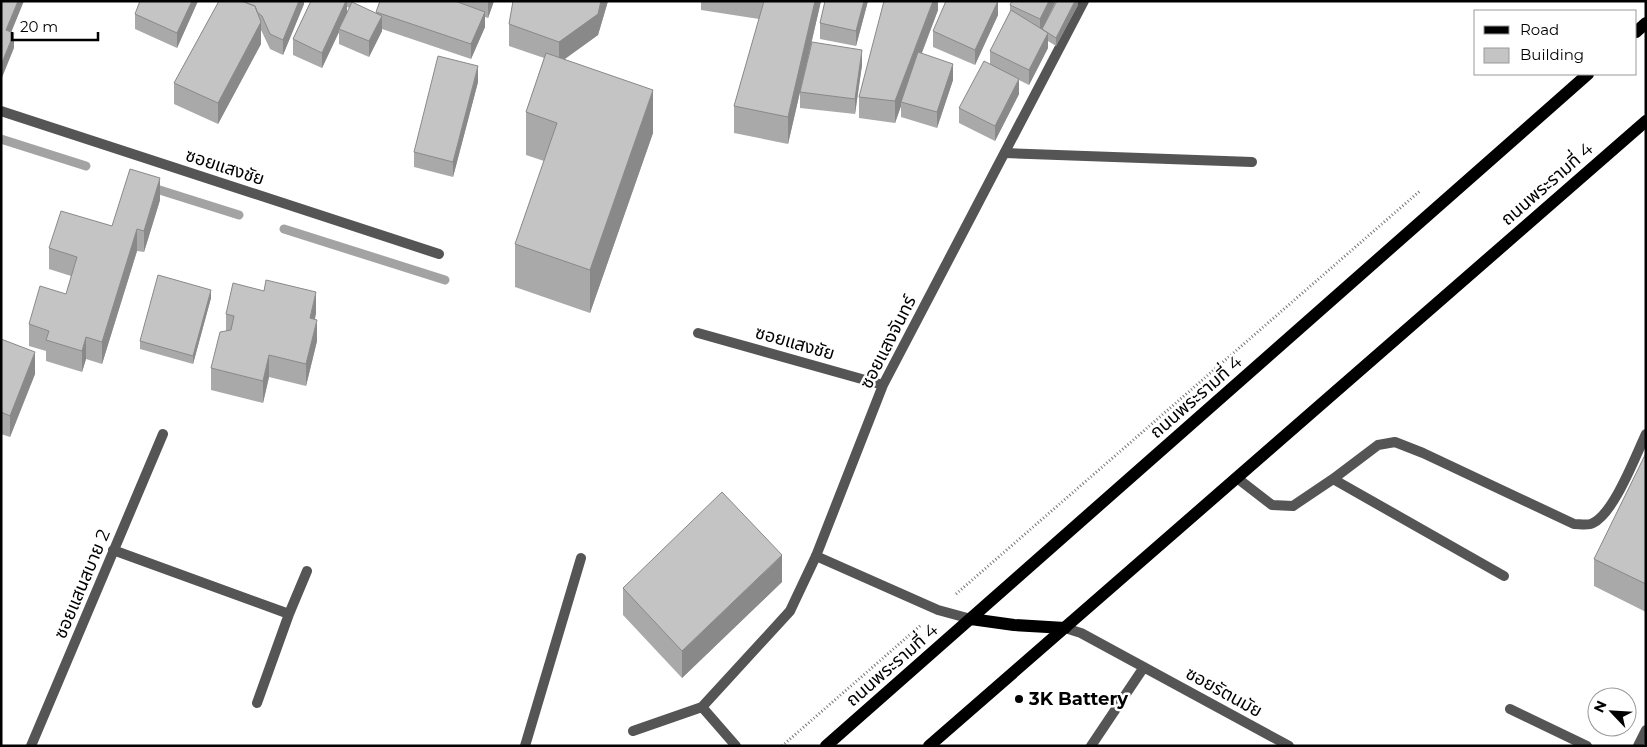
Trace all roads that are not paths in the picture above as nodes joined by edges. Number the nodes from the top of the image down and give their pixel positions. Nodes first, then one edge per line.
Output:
1 (1084, 1) edge
2 (1587, 75) edge
3 (1, 111) edge
4 (1646, 121) edge
5 (1005, 153) junction
6 (1252, 162) dead end
7 (439, 254) dead end
8 (698, 333) dead end
9 (883, 386) junction
10 (163, 434) dead end
11 (1646, 434) edge
12 (1237, 478) junction
13 (1333, 479) junction
14 (114, 550) junction
15 (816, 556) junction
16 (581, 558) dead end
17 (307, 571) dead end
18 (1504, 576) dead end
19 (289, 614) junction
20 (971, 619) junction
21 (1065, 628) junction
22 (1144, 667) junction
23 (257, 703) dead end
24 (702, 708) junction
25 (1510, 709) dead end
26 (1646, 730) edge
27 (633, 731) dead end
28 (30, 746) edge
29 (526, 746) edge
30 (736, 746) edge
31 (826, 746) edge
32 (929, 746) edge
33 (1091, 746) edge
34 (1289, 746) edge
35 (1587, 746) edge
36 (1638, 746) edge

1 - 5 street, ซอยแสงจันทร์
2 - 20 main road, ถนนพระรามที่ 4
3 - 7 street, ซอยแสงชัย
4 - 12 main road, ถนนพระรามที่ 4
5 - 6 street
5 - 9 street, ซอยแสงจันทร์
8 - 9 street, ซอยแสงชัย
9 - 15 street, ซอยแสงจันทร์
10 - 14 street, ซอยแสนสบาย 2
11 - 13 street
12 - 13 street
12 - 21 main road, ถนนพระรามที่ 4
13 - 18 street
14 - 19 street
14 - 28 street, ซอยแสนสบาย 2
15 - 20 street
15 - 24 street, ซอยแสงจันทร์
16 - 29 street
17 - 19 street
19 - 23 street
20 - 21 main road
20 - 31 main road, ถนนพระรามที่ 4
21 - 22 street, ซอยรัตนมัย
21 - 32 main road, ถนนพระรามที่ 4
22 - 33 street
22 - 34 street, ซอยรัตนมัย
24 - 27 street
24 - 30 street
25 - 35 street
26 - 36 street

